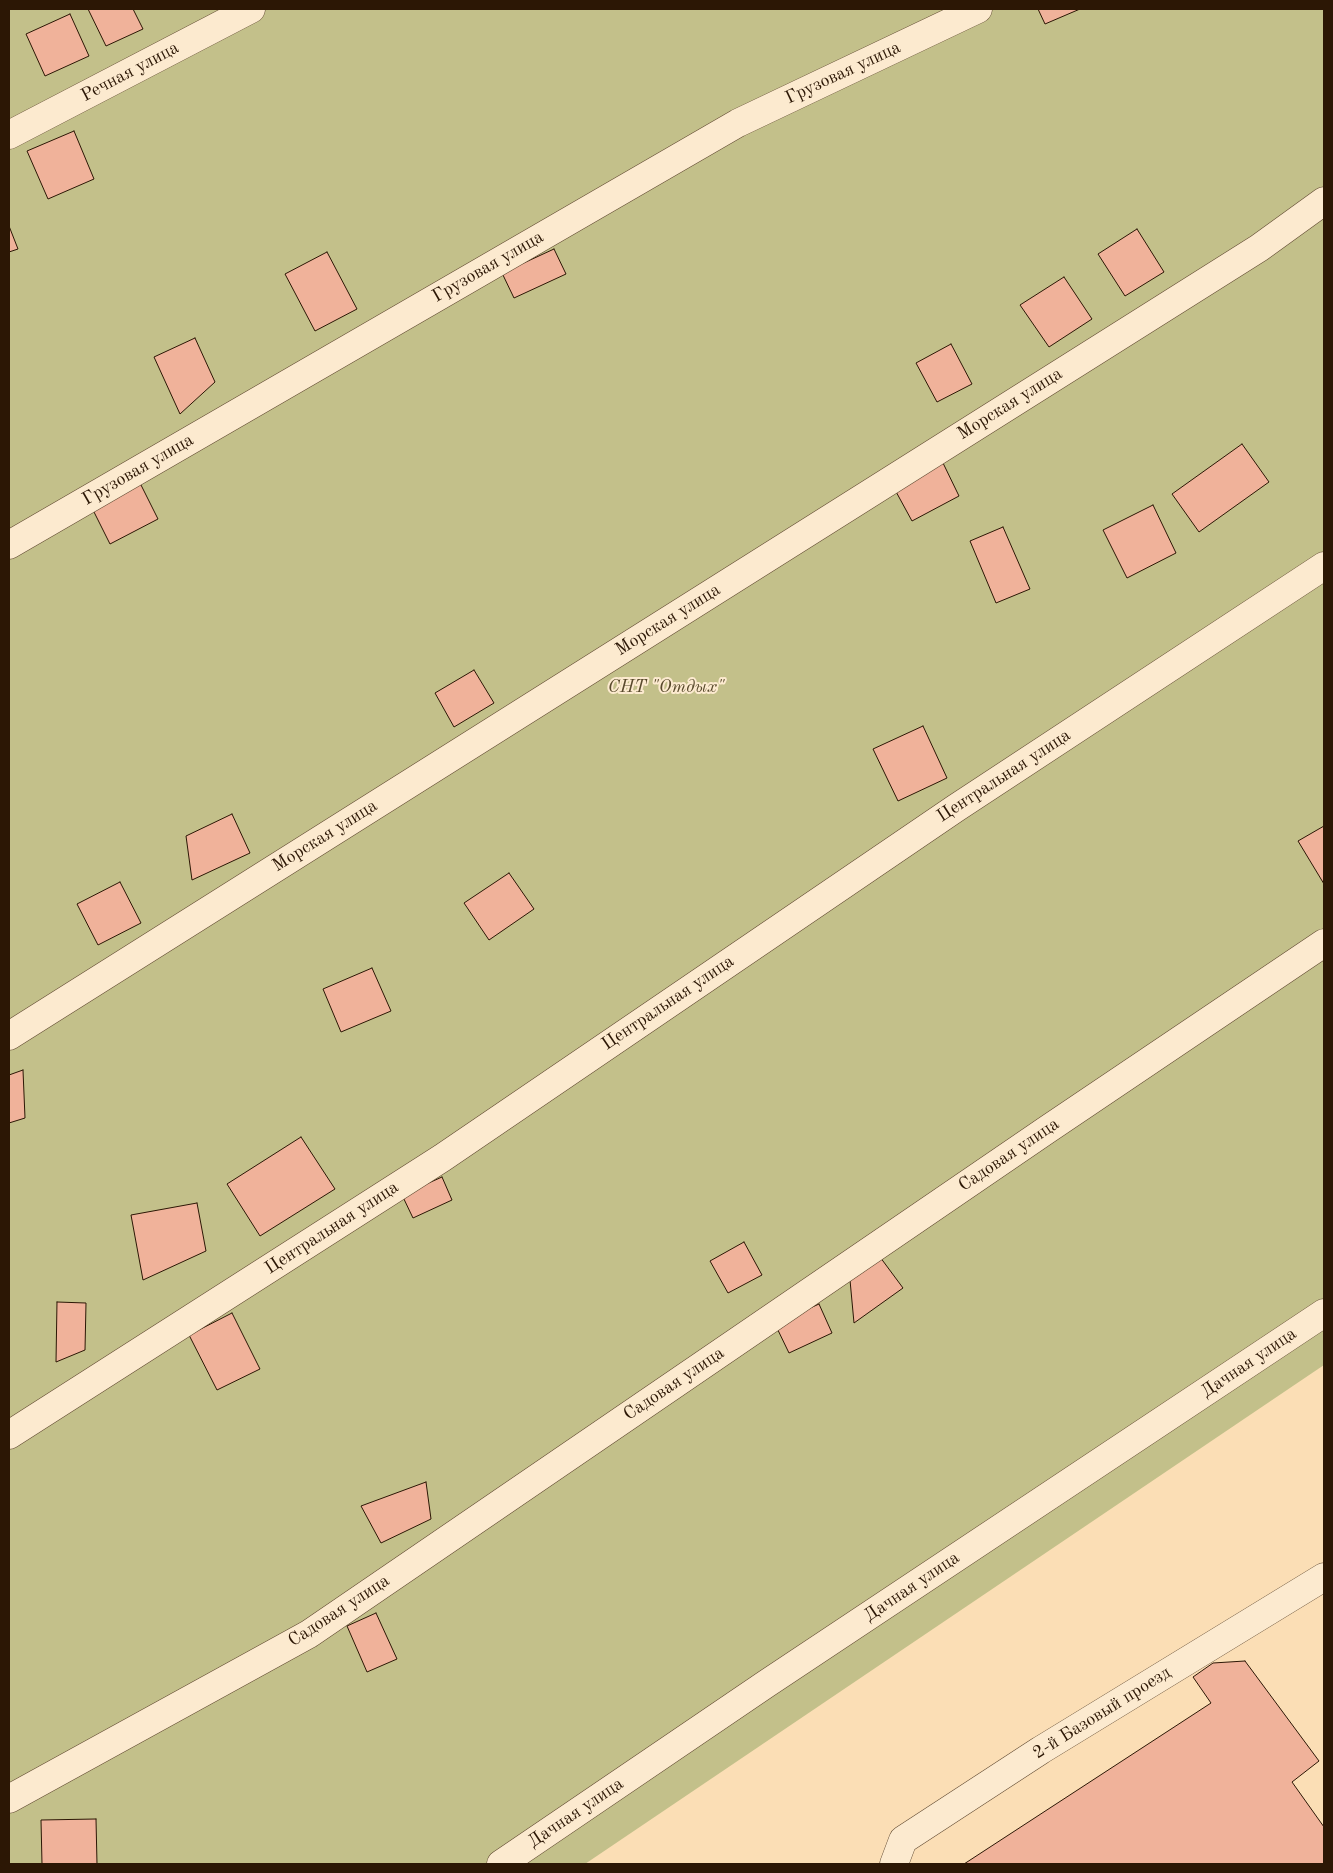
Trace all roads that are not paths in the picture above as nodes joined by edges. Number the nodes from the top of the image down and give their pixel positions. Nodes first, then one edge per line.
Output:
1 (251, 9) edge
2 (978, 9) edge
3 (9, 135) edge
4 (1324, 201) edge
5 (9, 545) edge
6 (1324, 566) edge
7 (1324, 943) edge
8 (9, 1036) edge
9 (1324, 1313) edge
10 (9, 1436) edge
11 (1324, 1577) edge
12 (9, 1799) edge
13 (501, 1864) edge
14 (894, 1864) edge

1 - 3 lane, Речная улица
2 - 5 lane, Грузовая улица
4 - 8 lane, Морская улица
6 - 10 lane, Центральная улица
7 - 12 lane, Садовая улица
9 - 13 lane, Дачная улица
11 - 14 lane, 2-й Базовый проезд

